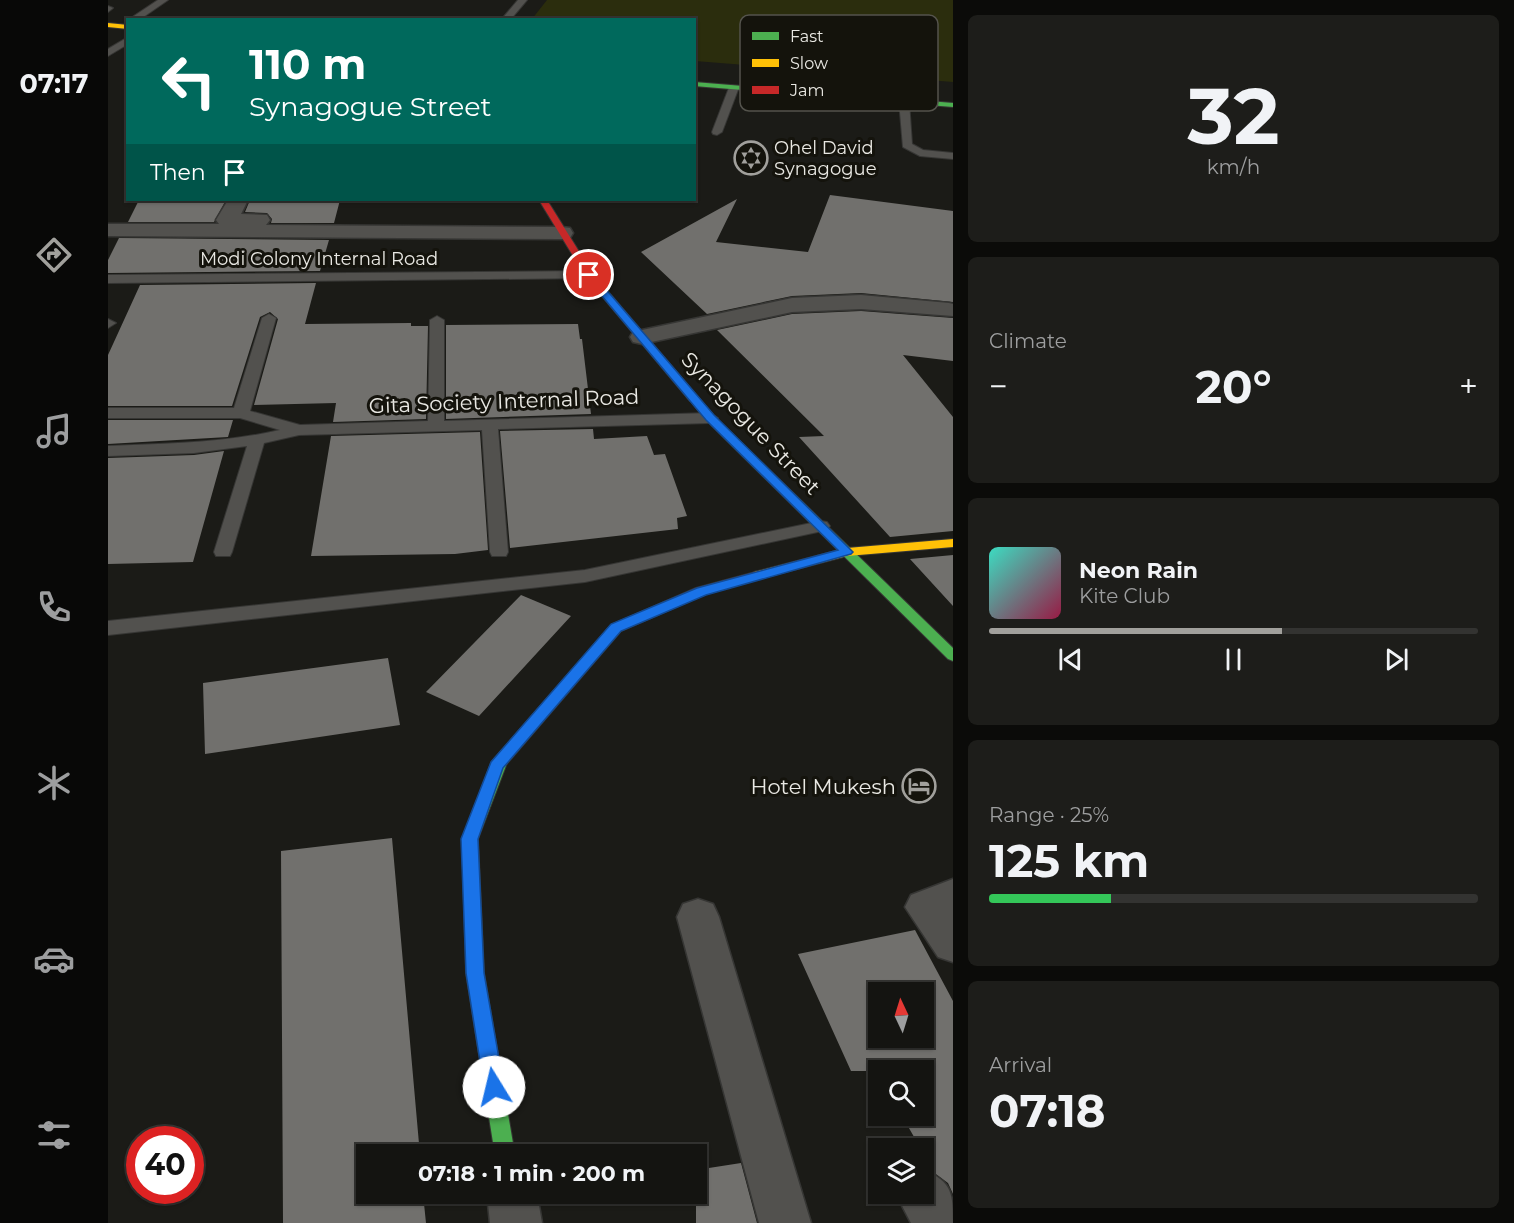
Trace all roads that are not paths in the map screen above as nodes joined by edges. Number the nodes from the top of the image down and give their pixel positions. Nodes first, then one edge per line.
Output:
1 (164, 0) edge
2 (523, 0) edge
3 (139, 18) edge
4 (507, 18) edge
5 (125, 28) edge
6 (108, 36) edge
7 (108, 54) edge
8 (126, 56) edge
9 (696, 73) edge
10 (740, 77) edge
11 (696, 84) edge
12 (734, 87) junction
13 (740, 87) edge
14 (938, 92) edge
15 (953, 93) edge
16 (938, 104) edge
17 (953, 105) edge
18 (905, 111) edge
19 (717, 132) dead end
20 (953, 156) edge
21 (237, 201) edge
22 (544, 201) edge
23 (558, 227) junction
24 (108, 230) edge
25 (589, 275) junction
26 (108, 279) edge
27 (949, 310) dead end
28 (268, 318) dead end
29 (438, 320) dead end
30 (642, 337) junction
31 (108, 413) edge
32 (241, 413) junction
33 (710, 417) junction
34 (490, 424) junction
35 (435, 426) junction
36 (299, 430) junction
37 (257, 440) junction
38 (108, 451) edge
39 (821, 526) junction
40 (953, 543) edge
41 (223, 552) dead end
42 (499, 552) dead end
43 (847, 552) junction
44 (108, 628) edge
45 (953, 656) edge
46 (953, 896) edge
47 (698, 917) dead end
48 (953, 944) edge
49 (503, 1144) edge
50 (513, 1204) edge
51 (928, 1204) edge
52 (516, 1223) edge
53 (785, 1223) edge
54 (941, 1223) edge

1 - 3 lane
2 - 4 lane
5 - 6 street
5 - 7 lane
7 - 8 lane
9 - 10 street
11 - 12 street
12 - 13 street
12 - 19 lane
14 - 15 street
16 - 17 street
18 - 20 lane
21 - 23 street
22 - 23 street, Synagogue Street
23 - 24 street
23 - 25 street, Synagogue Street
25 - 26 lane, Modi Colony Internal Road
25 - 30 street, Synagogue Street
27 - 30 street
28 - 32 lane
29 - 35 lane
30 - 33 street, Synagogue Street
31 - 32 lane, Gita Society Internal Road
32 - 36 lane, Gita Society Internal Road
33 - 34 lane, Gita Society Internal Road
33 - 39 street, Synagogue Street
34 - 35 lane, Gita Society Internal Road
34 - 42 lane
35 - 36 lane, Gita Society Internal Road
36 - 37 lane, Gita Society Internal Road
37 - 38 lane, Gita Society Internal Road
37 - 41 lane
39 - 43 street, Synagogue Street
39 - 44 lane
40 - 43 street
43 - 45 street, Synagogue Street
43 - 49 street
46 - 48 street
47 - 53 street
50 - 52 street
51 - 54 street

